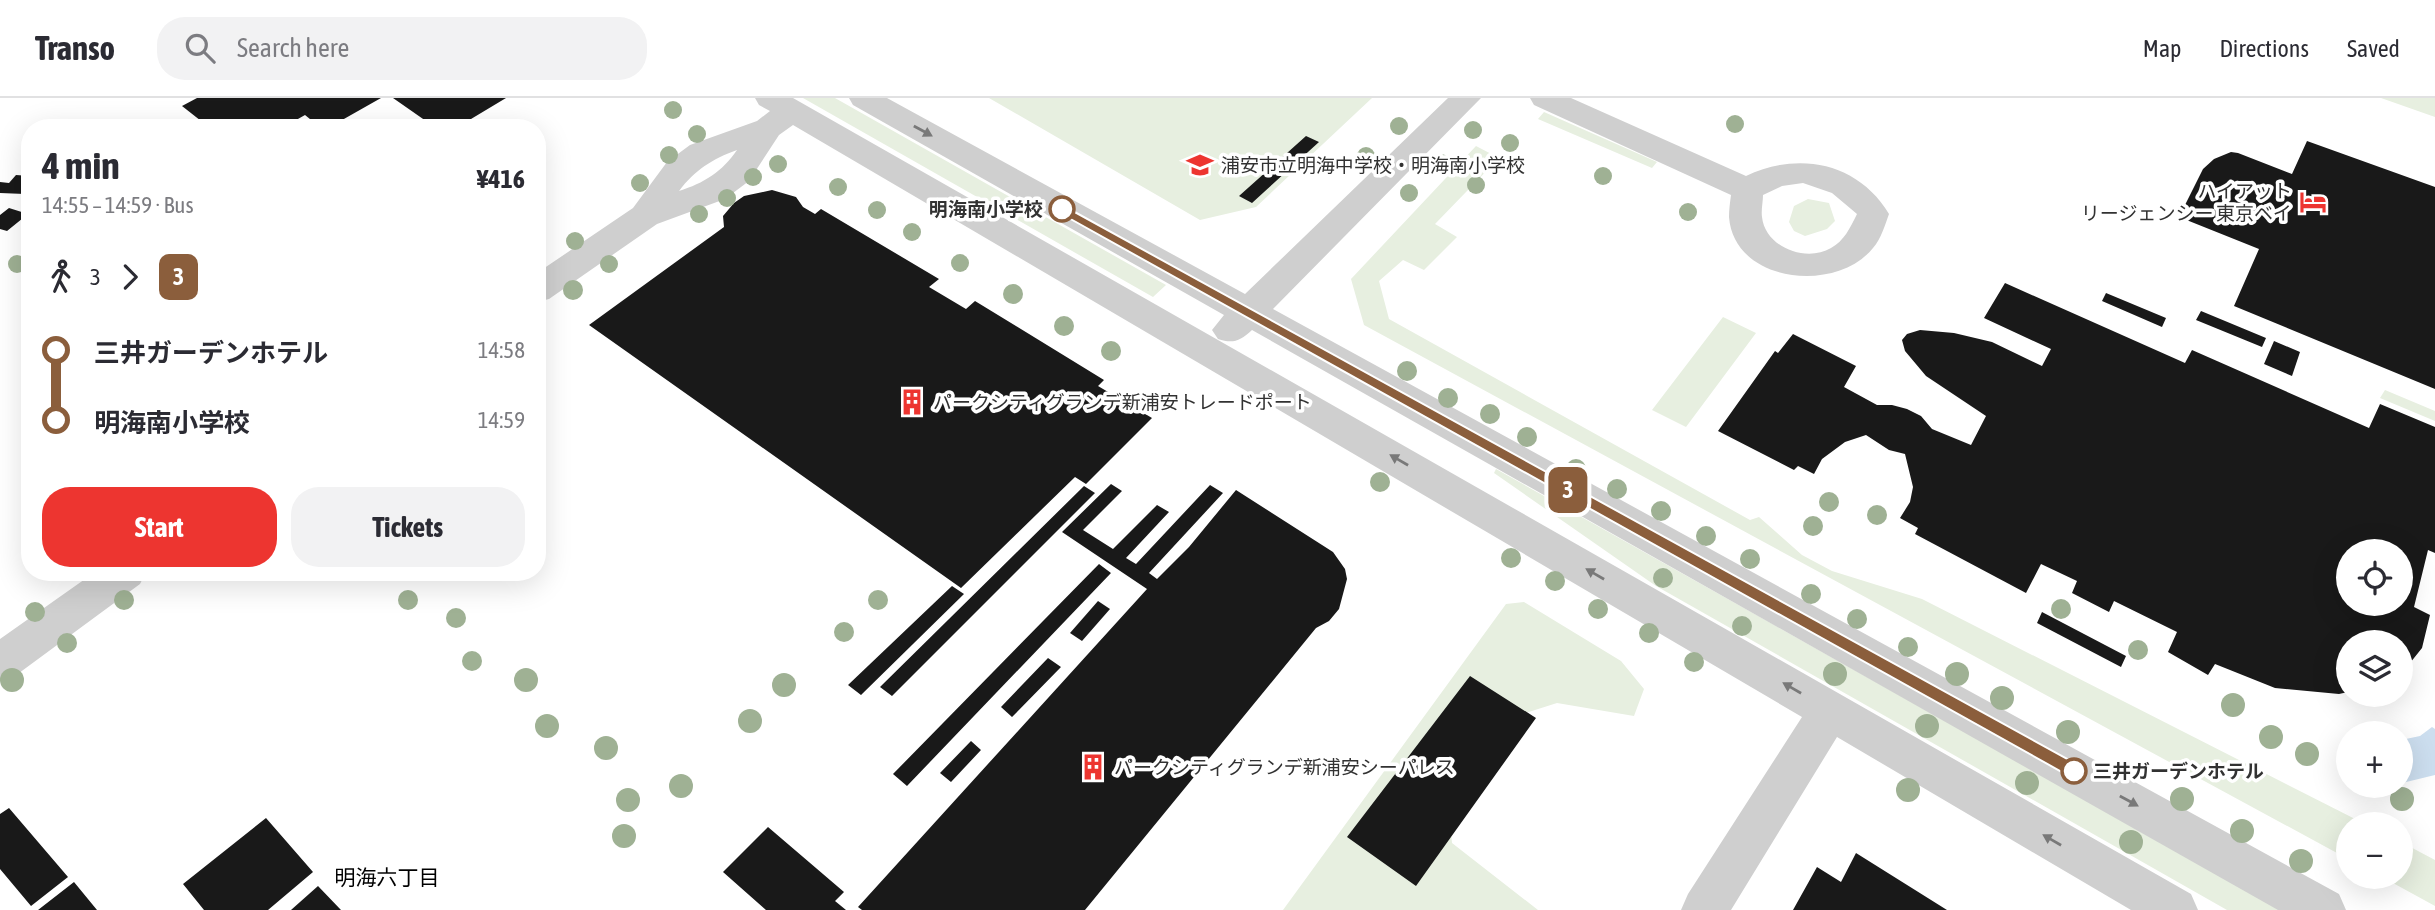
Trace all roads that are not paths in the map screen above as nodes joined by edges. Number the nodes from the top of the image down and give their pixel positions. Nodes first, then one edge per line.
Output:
1 (864, 98) edge
2 (1466, 98) edge
3 (1545, 98) edge
4 (777, 112) edge
5 (1747, 190) dead end
6 (546, 284) edge
7 (1247, 312) junction
8 (1211, 351) junction
9 (114, 581) edge
10 (0, 663) edge
11 (1830, 710) junction
12 (1704, 910) edge
13 (2175, 910) edge
14 (2323, 910) edge

1 -> 7 street
2 - 7 street
3 - 5 street
4 - 6 street
4 - 8 street
7 - 8 street
7 -> 14 street
11 -> 8 street
9 - 10 street
11 - 12 street
13 -> 11 street

